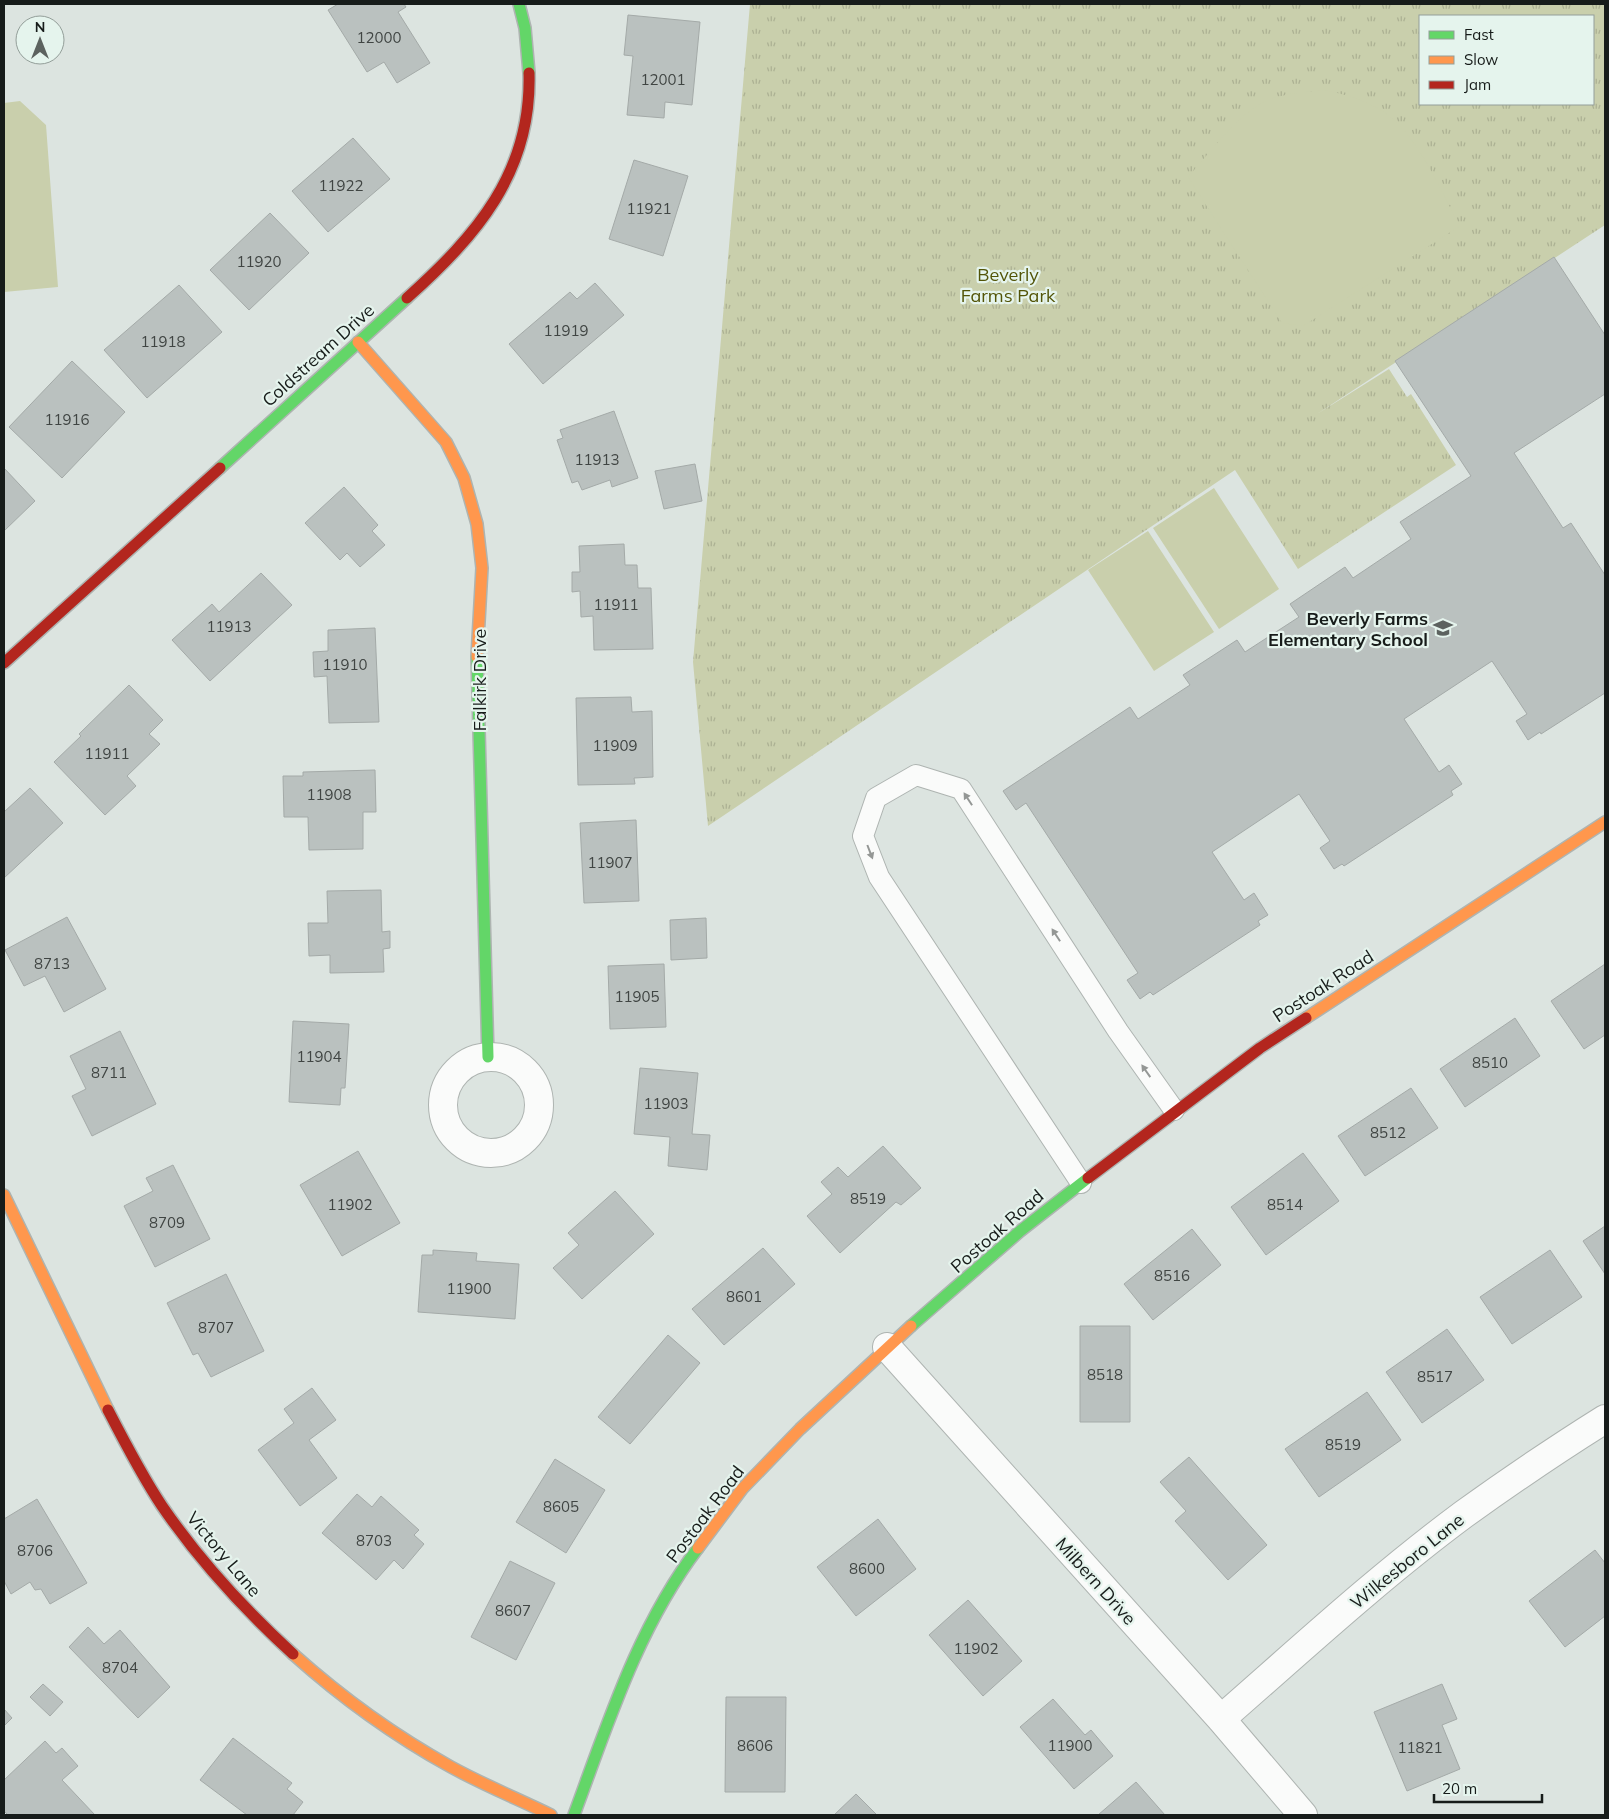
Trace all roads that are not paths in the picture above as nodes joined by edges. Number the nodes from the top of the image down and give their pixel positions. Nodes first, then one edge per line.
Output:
1 (519, 4) edge
2 (358, 342) junction
3 (4, 663) edge
4 (1605, 822) edge
5 (488, 1057) dead end
6 (1174, 1110) junction
7 (1081, 1183) junction
8 (4, 1194) edge
9 (888, 1347) junction
10 (1605, 1419) edge
11 (1221, 1719) junction
12 (550, 1815) edge
13 (574, 1815) edge
14 (1303, 1815) edge

1 - 2 street, Coldstream Drive
2 - 3 street, Coldstream Drive
2 - 5 street, Falkirk Drive
4 - 6 street, Postoak Road
6 - 7 street, Postoak Road
6 -> 7 lane
7 - 9 street, Postoak Road
8 - 12 street, Victory Lane
9 - 11 street, Milbern Drive
9 - 13 street, Postoak Road
10 - 11 street, Wilkesboro Lane
11 - 14 street, Milbern Drive

